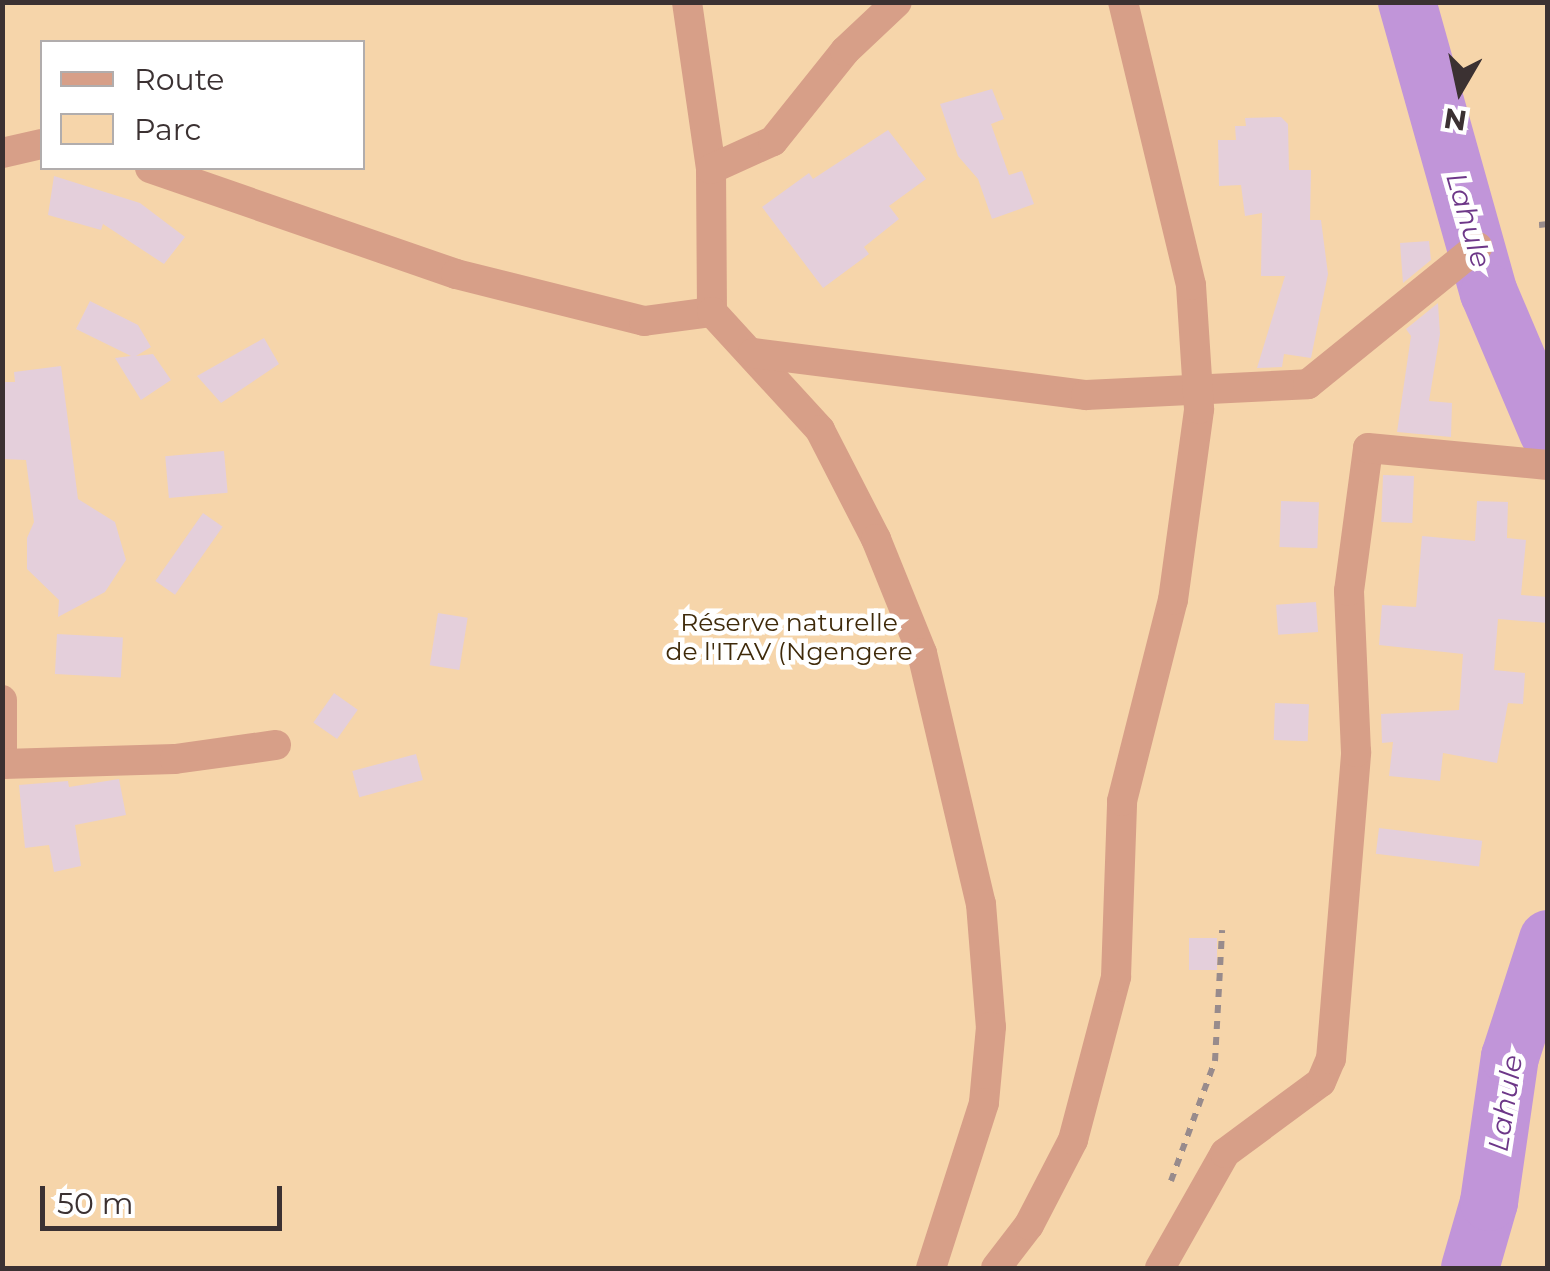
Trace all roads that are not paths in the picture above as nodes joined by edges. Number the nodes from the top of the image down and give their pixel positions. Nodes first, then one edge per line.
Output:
1 (687, 2) edge
2 (897, 2) edge
3 (1122, 4) edge
4 (40, 144) edge
5 (2, 153) edge
6 (712, 169) junction
7 (156, 170) edge
8 (1476, 247) dead end
9 (712, 312) junction
10 (754, 353) junction
11 (1198, 389) junction
12 (1538, 465) edge
13 (2, 700) edge
14 (276, 745) dead end
15 (3, 764) edge
16 (930, 1268) edge
17 (996, 1268) edge
18 (1160, 1268) edge

1 - 6 street
2 - 6 street
3 - 11 street
4 - 5 street
6 - 9 street
7 - 9 street
8 - 11 street
9 - 10 street
10 - 11 street
10 - 16 street
11 - 17 street
12 - 18 street
13 - 15 street
14 - 15 street

